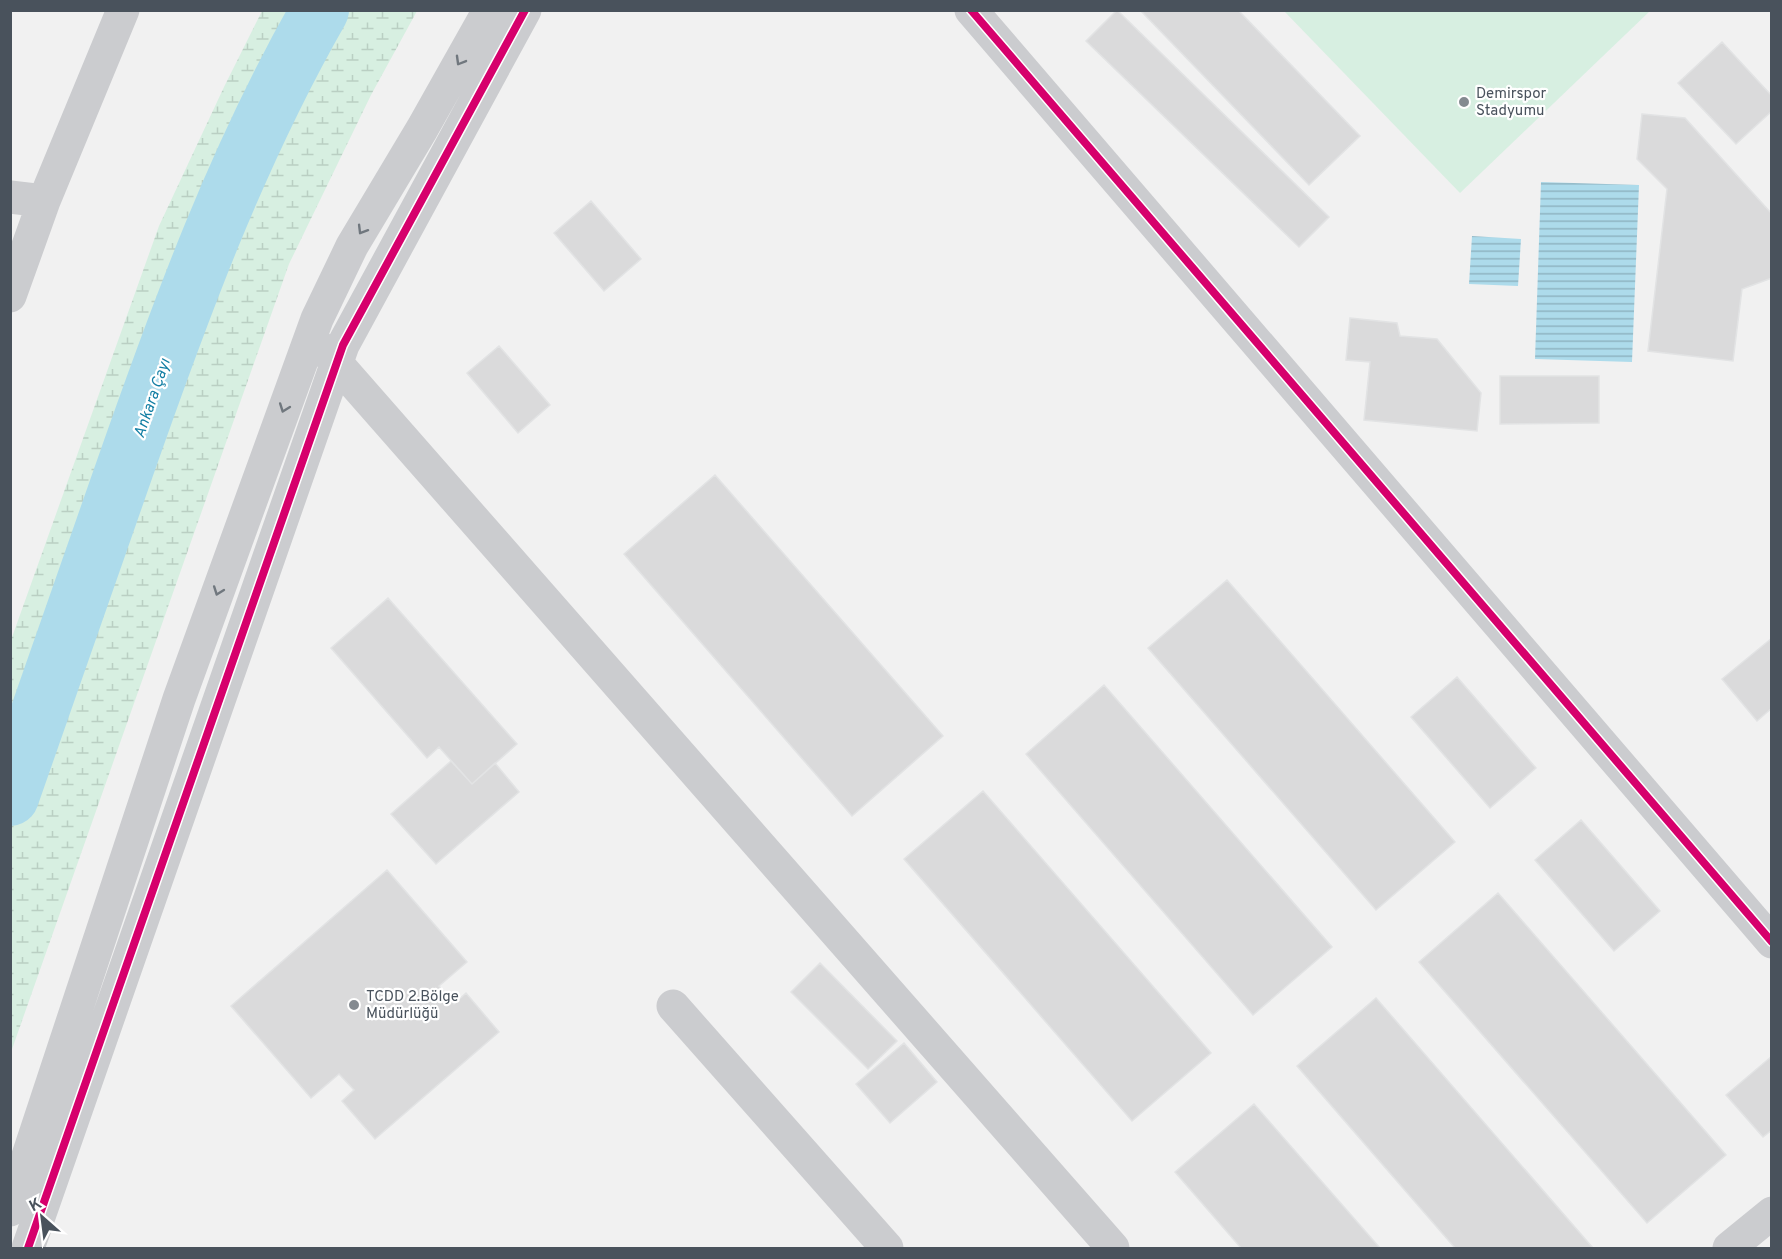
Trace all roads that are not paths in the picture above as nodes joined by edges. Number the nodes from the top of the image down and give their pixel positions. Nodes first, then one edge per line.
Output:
1 (123, 10) edge
2 (489, 10) edge
3 (525, 10) edge
4 (971, 10) edge
5 (10, 197) edge
6 (44, 201) junction
7 (10, 297) edge
8 (311, 335) junction
9 (337, 364) junction
10 (1772, 942) edge
11 (673, 1006) dead end
12 (10, 1210) edge
13 (1772, 1213) edge
14 (28, 1248) edge
15 (887, 1248) edge
16 (1113, 1248) edge
17 (1729, 1248) edge

1 - 6 street
2 -> 8 street
3 - 9 street
4 - 10 street
5 - 6 street
6 - 7 street
8 - 9 street
8 -> 12 street
9 - 14 street
9 - 16 street
11 - 15 street
13 - 17 street

